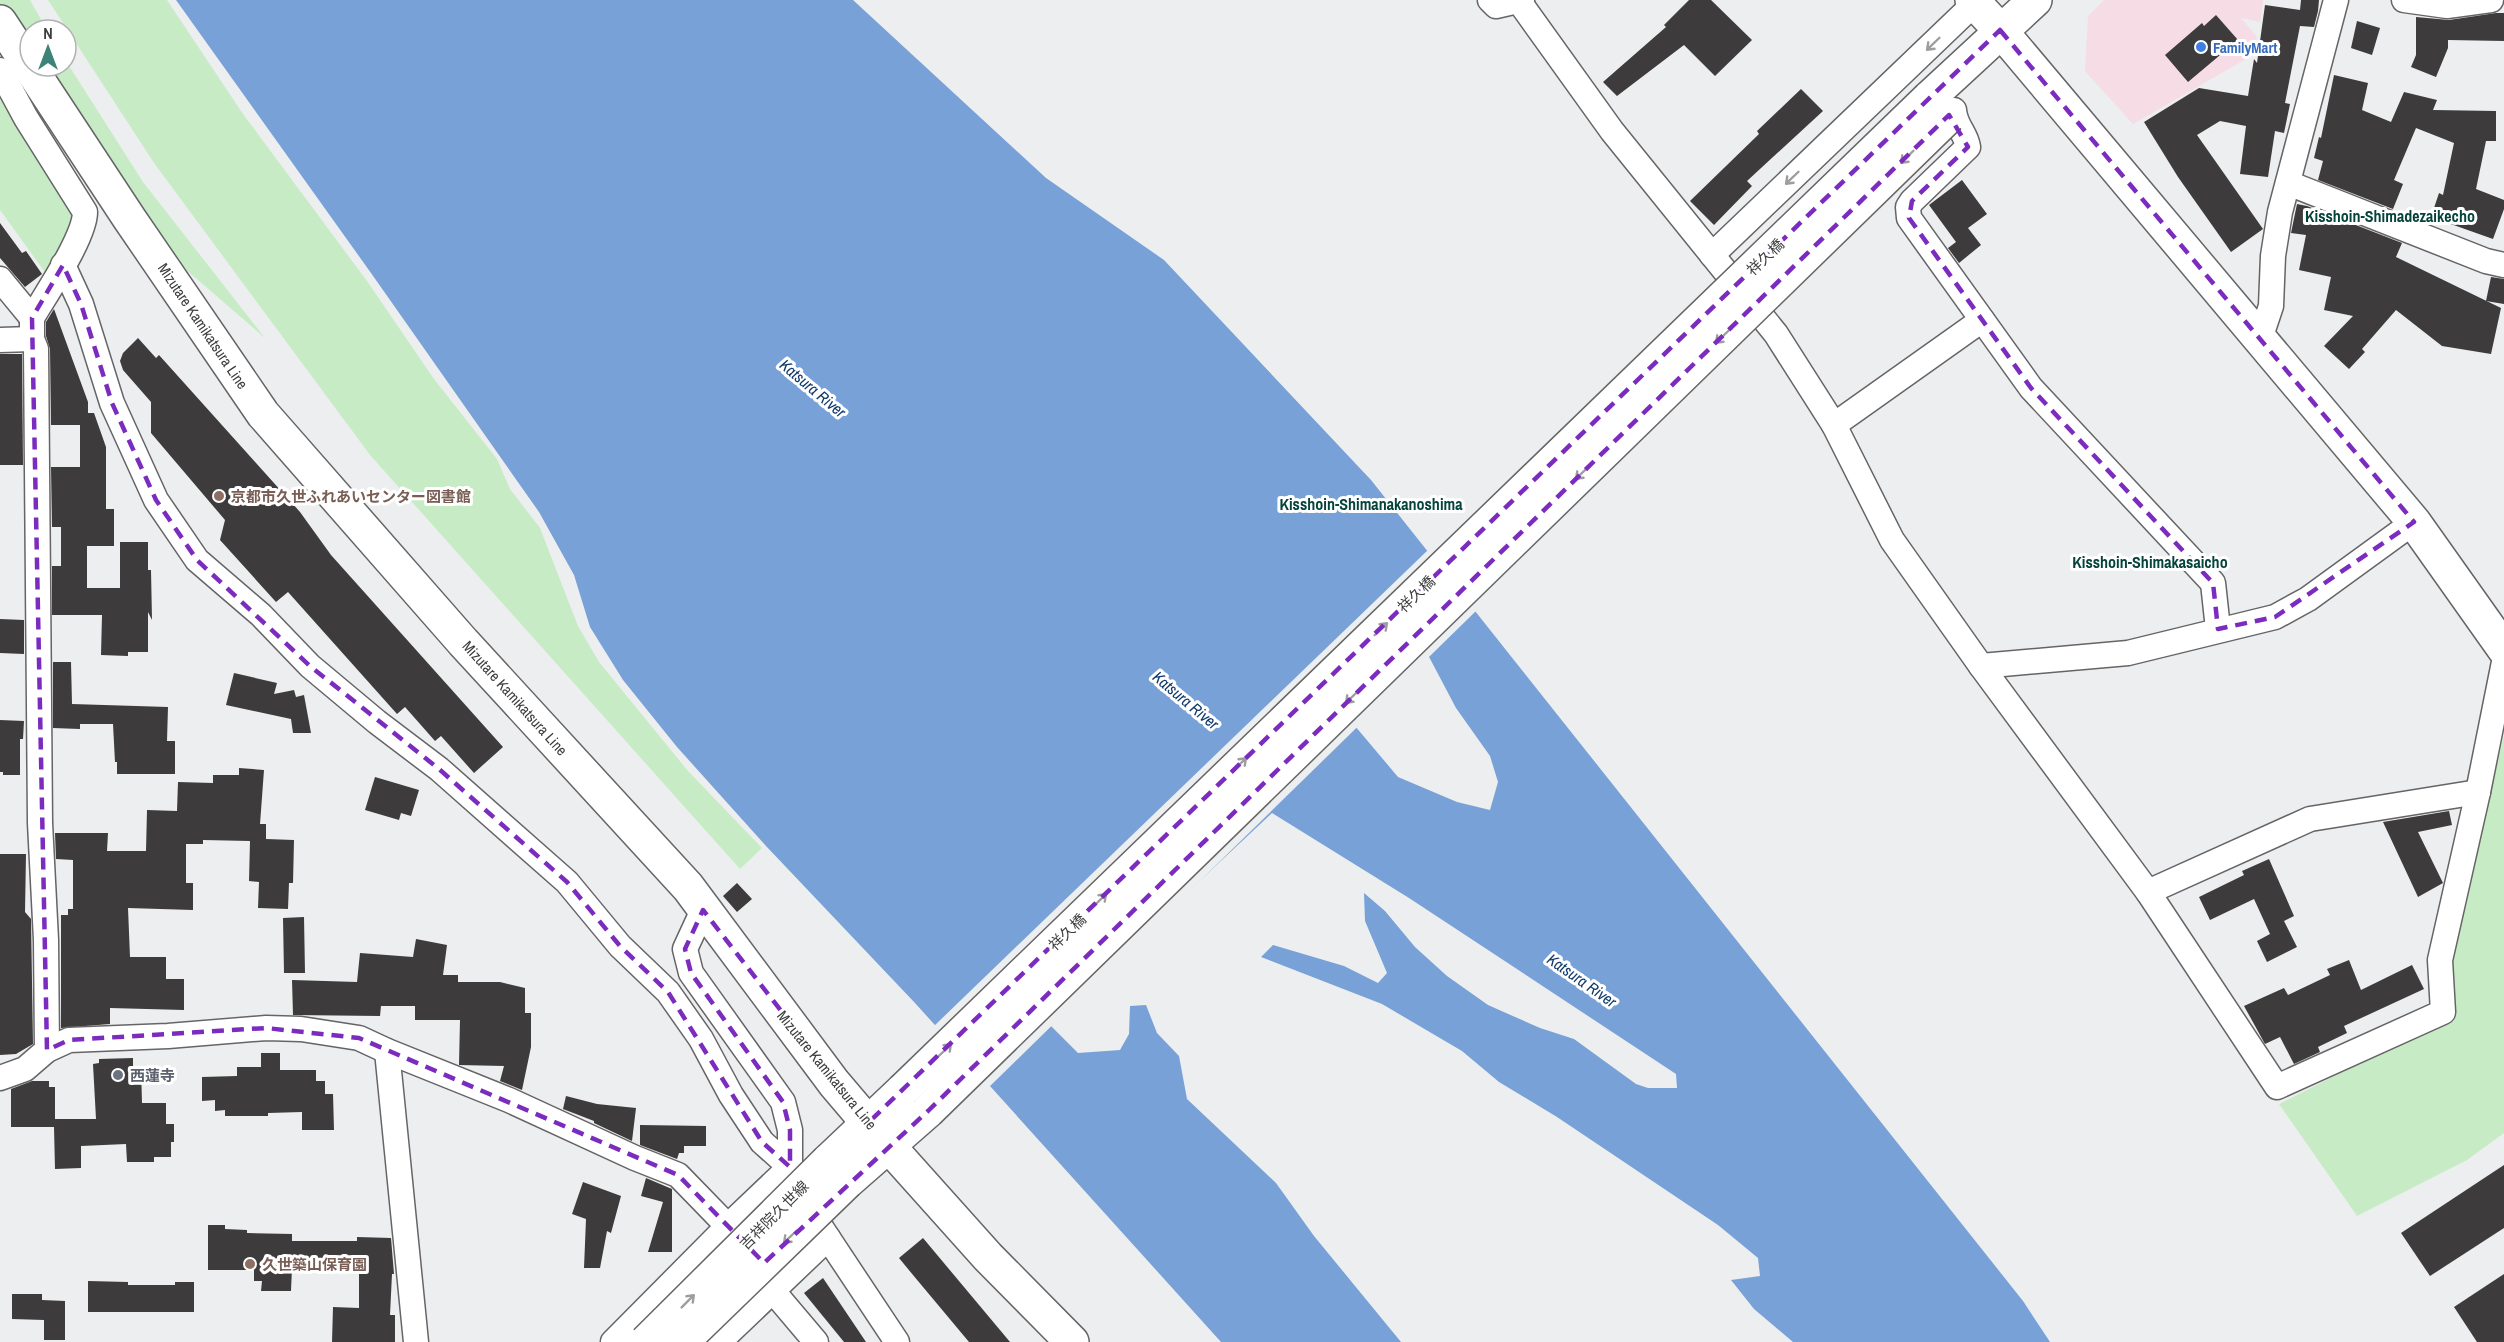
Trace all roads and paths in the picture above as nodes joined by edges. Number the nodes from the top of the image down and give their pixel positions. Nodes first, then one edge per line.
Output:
1 (1490, 0) edge
2 (2035, 0) edge
3 (2336, 0) edge
4 (2404, 0) edge
5 (2491, 0) edge
6 (1520, 1) edge
7 (1974, 1) edge
8 (0, 22) edge
9 (2000, 30) junction
10 (0, 70) edge
11 (1944, 108) junction
12 (2288, 183) junction
13 (1712, 255) junction
14 (63, 265) junction
15 (2504, 265) edge
16 (0, 279) edge
17 (1982, 320) junction
18 (32, 329) junction
19 (2260, 339) junction
20 (0, 340) edge
21 (1834, 425) junction
22 (2414, 522) junction
23 (2218, 629) junction
24 (2504, 649) edge
25 (2504, 662) edge
26 (1981, 666) junction
27 (2478, 792) junction
28 (2148, 892) junction
29 (704, 910) junction
30 (47, 1050) junction
31 (387, 1051) junction
32 (0, 1078) edge
33 (903, 1090) joint
34 (927, 1111) joint
35 (880, 1134) junction
36 (790, 1167) junction
37 (838, 1171) junction
38 (728, 1226) junction
39 (828, 1238) junction
40 (777, 1286) junction
41 (416, 1342) edge
42 (613, 1342) edge
43 (646, 1342) edge
44 (682, 1342) edge
45 (719, 1342) edge
46 (816, 1342) edge
47 (897, 1342) edge
48 (1072, 1342) edge

1 - 6 street
2 - 9 street
3 - 12 street
4 - 5 street
6 - 13 street
7 - 9 street
7 -> 13 street
8 - 29 street, Mizutare Kamikatsura Line
9 - 11 street
9 - 19 street
10 - 14 street
11 - 17 street
33 -> 11 street, 祥久橋, bridge
11 -> 34 street, 祥久橋, bridge
12 - 15 street
12 - 19 street
13 - 21 street
14 - 18 street
14 - 36 street
16 - 18 street
17 - 21 street
17 - 23 street
18 - 20 street
18 - 30 street
19 - 22 street
21 - 26 street
22 - 23 street
22 - 24 street
23 - 26 street
25 - 27 street
26 - 28 street
27 - 28 street
27 - 28 street
29 - 35 street, Mizutare Kamikatsura Line
29 - 36 street
30 - 31 street
30 - 32 street
31 - 38 street
31 - 41 street
33 - 35 street, 吉祥院久世線
34 - 35 street, 吉祥院久世線
35 - 37 street, 吉祥院久世線
35 - 48 street, Mizutare Kamikatsura Line
36 - 38 street
36 - 39 street
43 -> 37 street, 吉祥院久世線, bridge
37 -> 44 street, 吉祥院久世線, bridge
38 - 40 street
38 - 42 street
39 - 40 street
39 - 47 street
40 - 45 street
40 - 46 street

